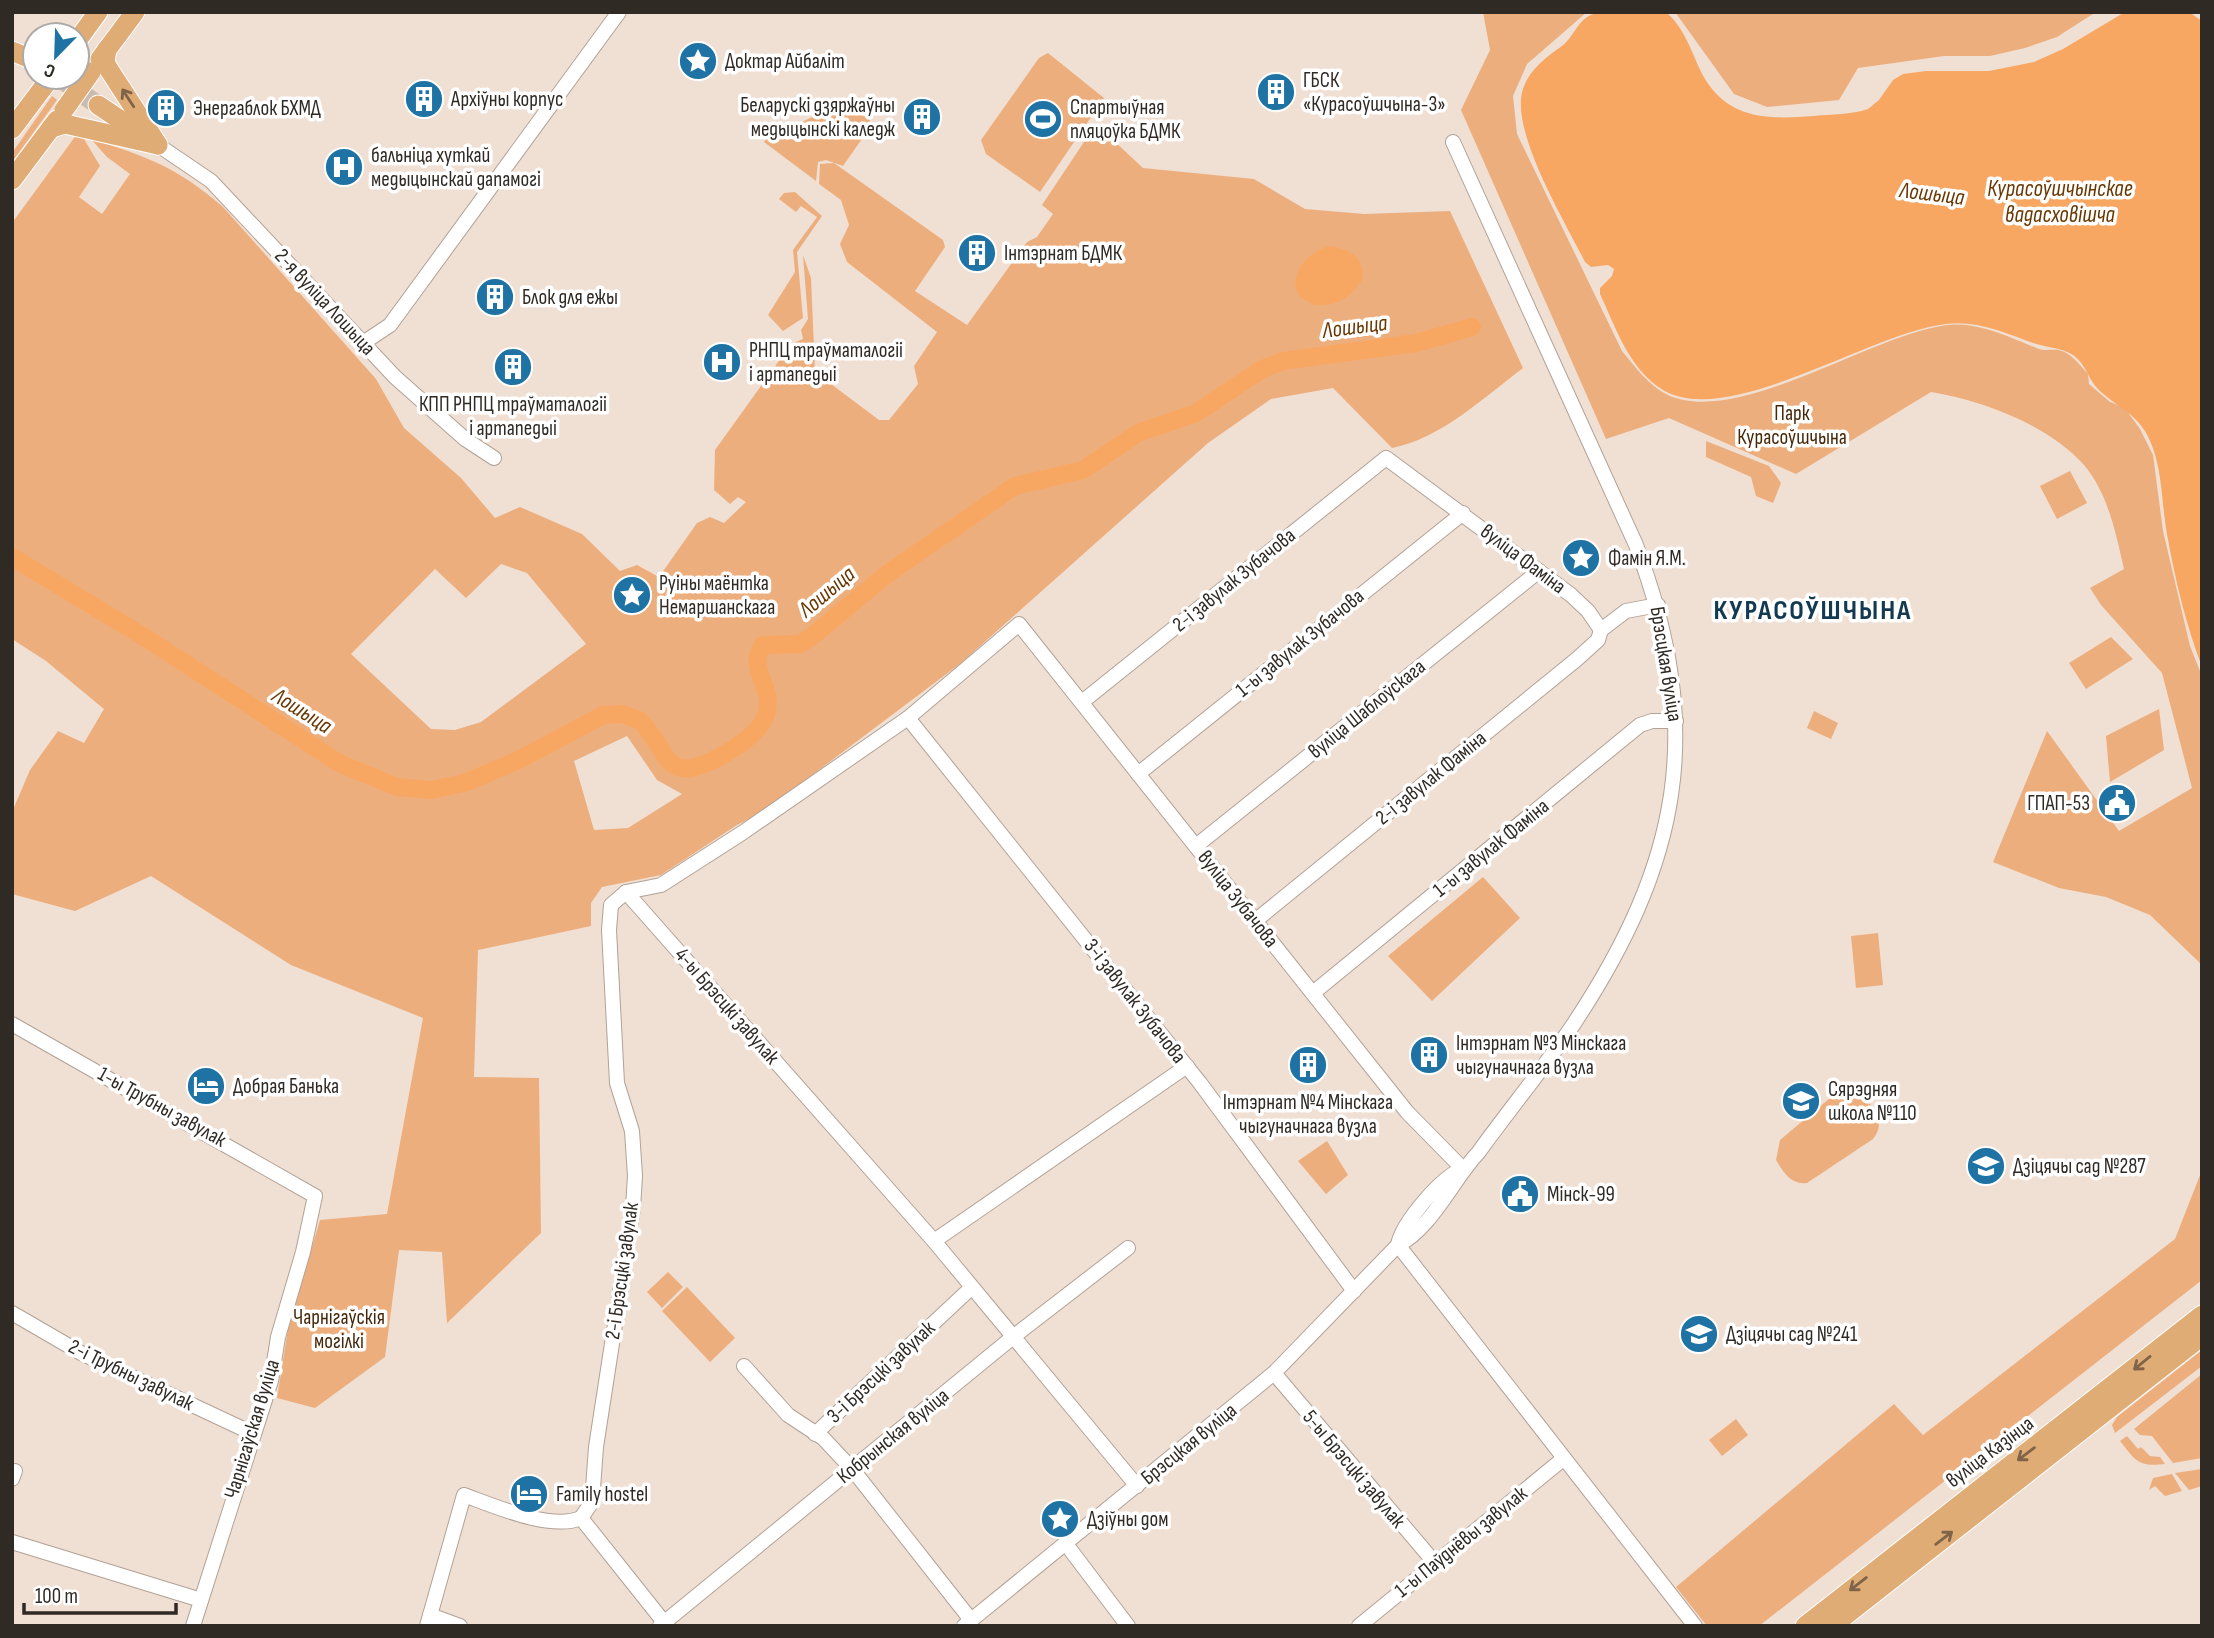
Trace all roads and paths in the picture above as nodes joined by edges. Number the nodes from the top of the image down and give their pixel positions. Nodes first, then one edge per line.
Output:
1 (135, 12) edge
2 (618, 12) edge
3 (107, 49) junction
4 (40, 91) edge
5 (98, 105) tunnel mouth
6 (51, 128) junction
7 (12, 129) edge
8 (1453, 142) dead end
9 (158, 145) junction
10 (12, 180) edge
11 (363, 343) junction
12 (494, 458) dead end
13 (1386, 458) joint
14 (1462, 513) junction
15 (1539, 571) junction
16 (1658, 605) junction
17 (1601, 630) junction
18 (1082, 702) junction
19 (908, 718) junction
20 (1676, 720) junction
21 (1138, 774) junction
22 (1196, 846) junction
23 (626, 892) junction
24 (1255, 921) junction
25 (1313, 993) junction
26 (12, 1024) edge
27 (1187, 1066) junction
28 (1463, 1169) junction
29 (312, 1191) joint
30 (934, 1241) junction
31 (1398, 1245) junction
32 (1128, 1248) dead end
33 (971, 1288) junction
34 (1354, 1291) junction
35 (12, 1312) edge
36 (2202, 1315) edge
37 (2202, 1336) edge
38 (1013, 1337) junction
39 (744, 1366) dead end
40 (1274, 1373) junction
41 (2085, 1419) junction
42 (252, 1433) junction
43 (815, 1434) junction
44 (1563, 1459) junction
45 (853, 1470) junction
46 (1137, 1486) junction
47 (581, 1518) junction
48 (12, 1542) edge
49 (1066, 1544) junction
50 (1899, 1562) junction
51 (1435, 1563) junction
52 (201, 1600) junction
53 (429, 1621) edge
54 (967, 1623) edge
55 (664, 1625) edge
56 (193, 1626) edge
57 (460, 1626) edge
58 (1128, 1626) edge
59 (1359, 1626) edge
60 (1695, 1626) edge
61 (1805, 1626) edge
62 (1832, 1626) edge

1 - 3 main road
2 - 11 street
3 - 6 main road, bridge
9 -> 3 main road
4 - 7 main road
5 - 9 main road
6 - 9 main road
6 - 10 main road
8 - 16 street, Брэсцкая вуліца
9 - 11 street, 2-я вуліца Лошыца
11 - 12 street, 2-я вуліца Лошыца
13 - 14 street, вуліца Фаміна
13 - 18 street, 2-і завулак Зубачова
14 - 15 street, вуліца Фаміна
14 - 21 street, 1-ы завулак Зубачова
15 - 17 street, вуліца Фаміна
15 - 22 street, вуліца Шаблоўскага
16 - 17 street
16 - 20 street, Брэсцкая вуліца
17 - 24 street, 2-і завулак Фаміна
18 - 19 street, вуліца Зубачова
18 - 21 street, вуліца Зубачова
19 - 23 street
19 - 27 street, 3-і завулак Зубачова
20 - 25 street, 1-ы завулак Фаміна
20 - 28 street, Брэсцкая вуліца
21 - 22 street, вуліца Зубачова
22 - 24 street, вуліца Зубачова
23 - 30 street, 4-ы Брэсцкі завулак
23 - 47 street, 2-і Брэсцкі завулак
24 - 25 street, вуліца Зубачова
25 - 28 street, вуліца Зубачова
26 - 29 street, 1-ы Трубны завулак
27 - 30 street
27 - 34 street, 3-і завулак Зубачова
28 - 31 street, Брэсцкая вуліца
29 - 42 street, Чарнігаўская вуліца
30 - 33 street, 4-ы Брэсцкі завулак
31 - 34 street, Брэсцкая вуліца
31 - 44 street
32 - 38 street, Кобрынская вуліца
33 - 38 street, 4-ы Брэсцкі завулак
33 - 43 street, 3-і Брэсцкі завулак
34 - 40 street, Брэсцкая вуліца
35 - 42 street, 2-і Трубны завулак
36 -> 41 main road, вуліца Казінца
37 - 41 main road, вуліца Казінца
38 - 45 street, Кобрынская вуліца
38 - 46 street, 4-ы Брэсцкі завулак
39 - 43 street
40 - 46 street, Брэсцкая вуліца
40 - 51 street, 5-ы Брэсцкі завулак
41 - 50 main road, вуліца Казінца
42 - 52 street, Чарнігаўская вуліца
43 - 45 street, 3-і Брэсцкі завулак
44 - 51 street, 1-ы Паўднёвы завулак
44 - 60 street
45 - 54 street, 3-і Брэсцкі завулак
45 - 55 street, Кобрынская вуліца
46 - 49 street, Брэсцкая вуліца
47 - 53 street
47 - 55 street
48 - 52 street
49 - 54 street, Брэсцкая вуліца
49 - 58 street
50 -> 61 main road, вуліца Казінца
50 - 62 main road, вуліца Казінца
51 - 59 street, 1-ы Паўднёвы завулак
52 - 56 street, Чарнігаўская вуліца
53 - 57 street

